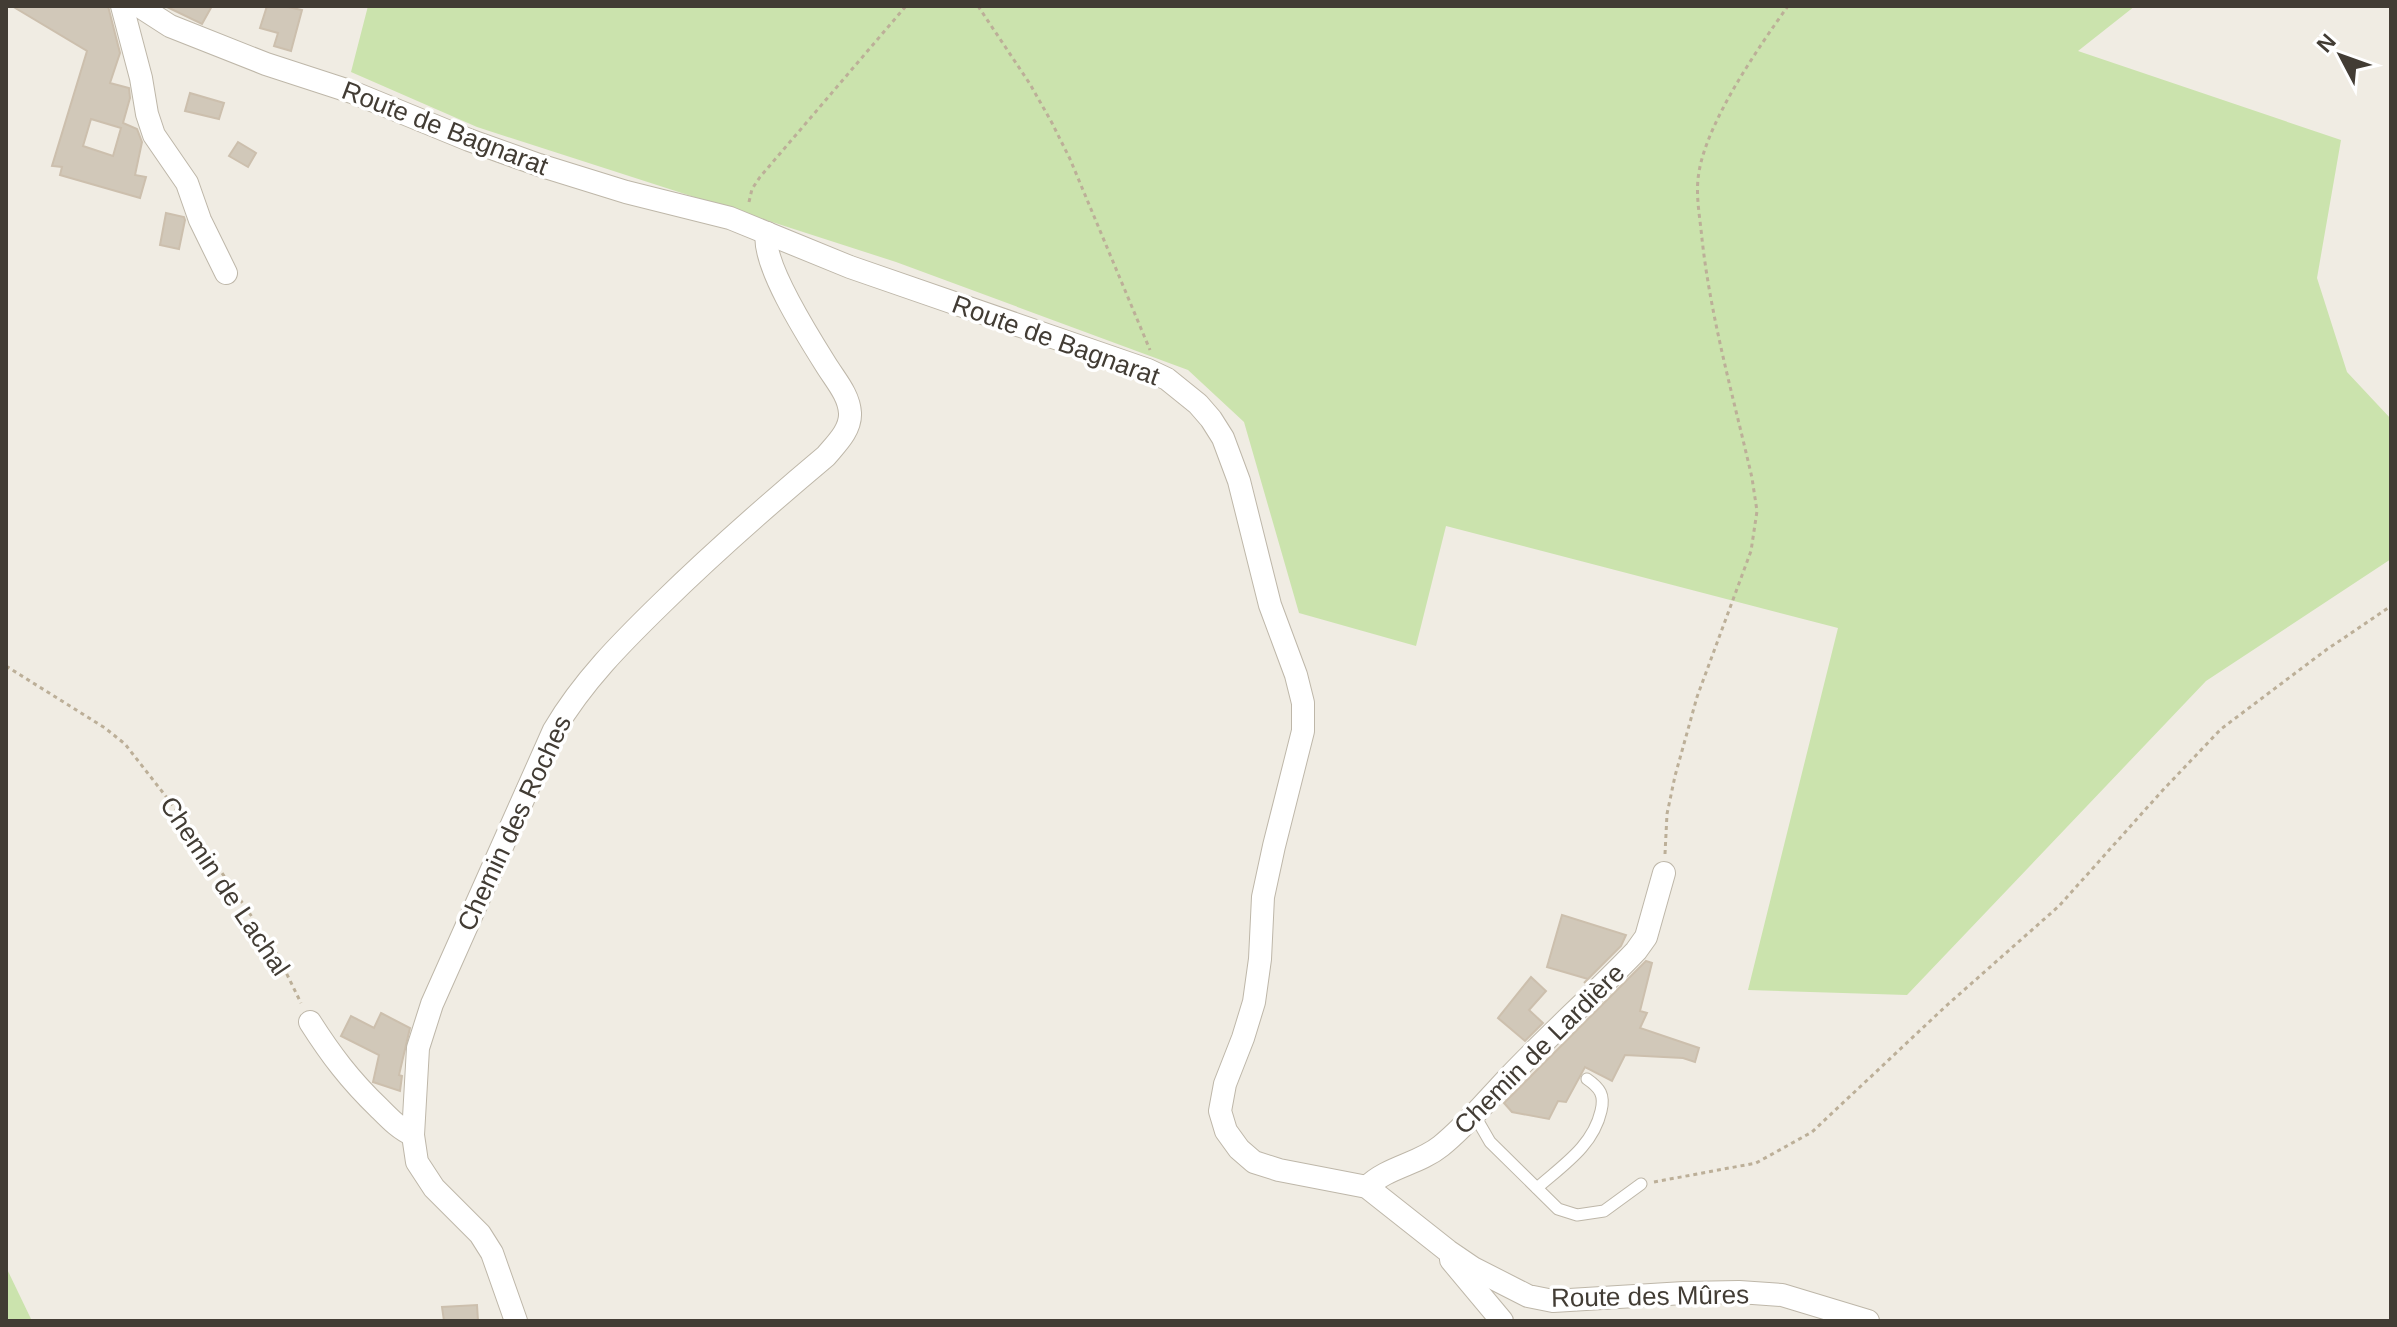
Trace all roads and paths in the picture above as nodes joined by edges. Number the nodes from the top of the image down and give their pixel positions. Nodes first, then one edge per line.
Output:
1 (122, 6) edge
2 (139, 6) edge
3 (906, 6) edge
4 (978, 6) edge
5 (1788, 6) edge
6 (745, 224) junction
7 (767, 233) junction
8 (226, 273) dead end
9 (1148, 370) junction
10 (2391, 606) edge
11 (6, 666) edge
12 (1664, 873) joint
13 (310, 1022) joint
14 (1587, 1079) dead end
15 (1475, 1116) junction
16 (413, 1135) junction
17 (1641, 1184) joint
18 (1367, 1187) junction
19 (1537, 1188) junction
20 (1448, 1251) junction
21 (516, 1321) edge
22 (1502, 1321) edge
23 (1868, 1321) edge

1 - 8 street
2 - 6 street, Route de Bagnarat
3 - 6 path
4 - 9 path
5 - 12 path
6 - 7 street, Route de Bagnarat
7 - 9 street, Route de Bagnarat
7 - 16 street, Chemin des Roches
9 - 18 street, Route de Bagnarat
10 - 17 path
11 - 13 path, Chemin de Lachal
12 - 15 street, Chemin de Lardière
13 - 16 street
14 - 19 lane
15 - 18 street, Chemin de Lardière
15 - 19 lane
16 - 21 street, Chemin des Roches
17 - 19 lane
18 - 20 street, Route des Mûres
20 - 22 street
20 - 23 street, Route des Mûres

